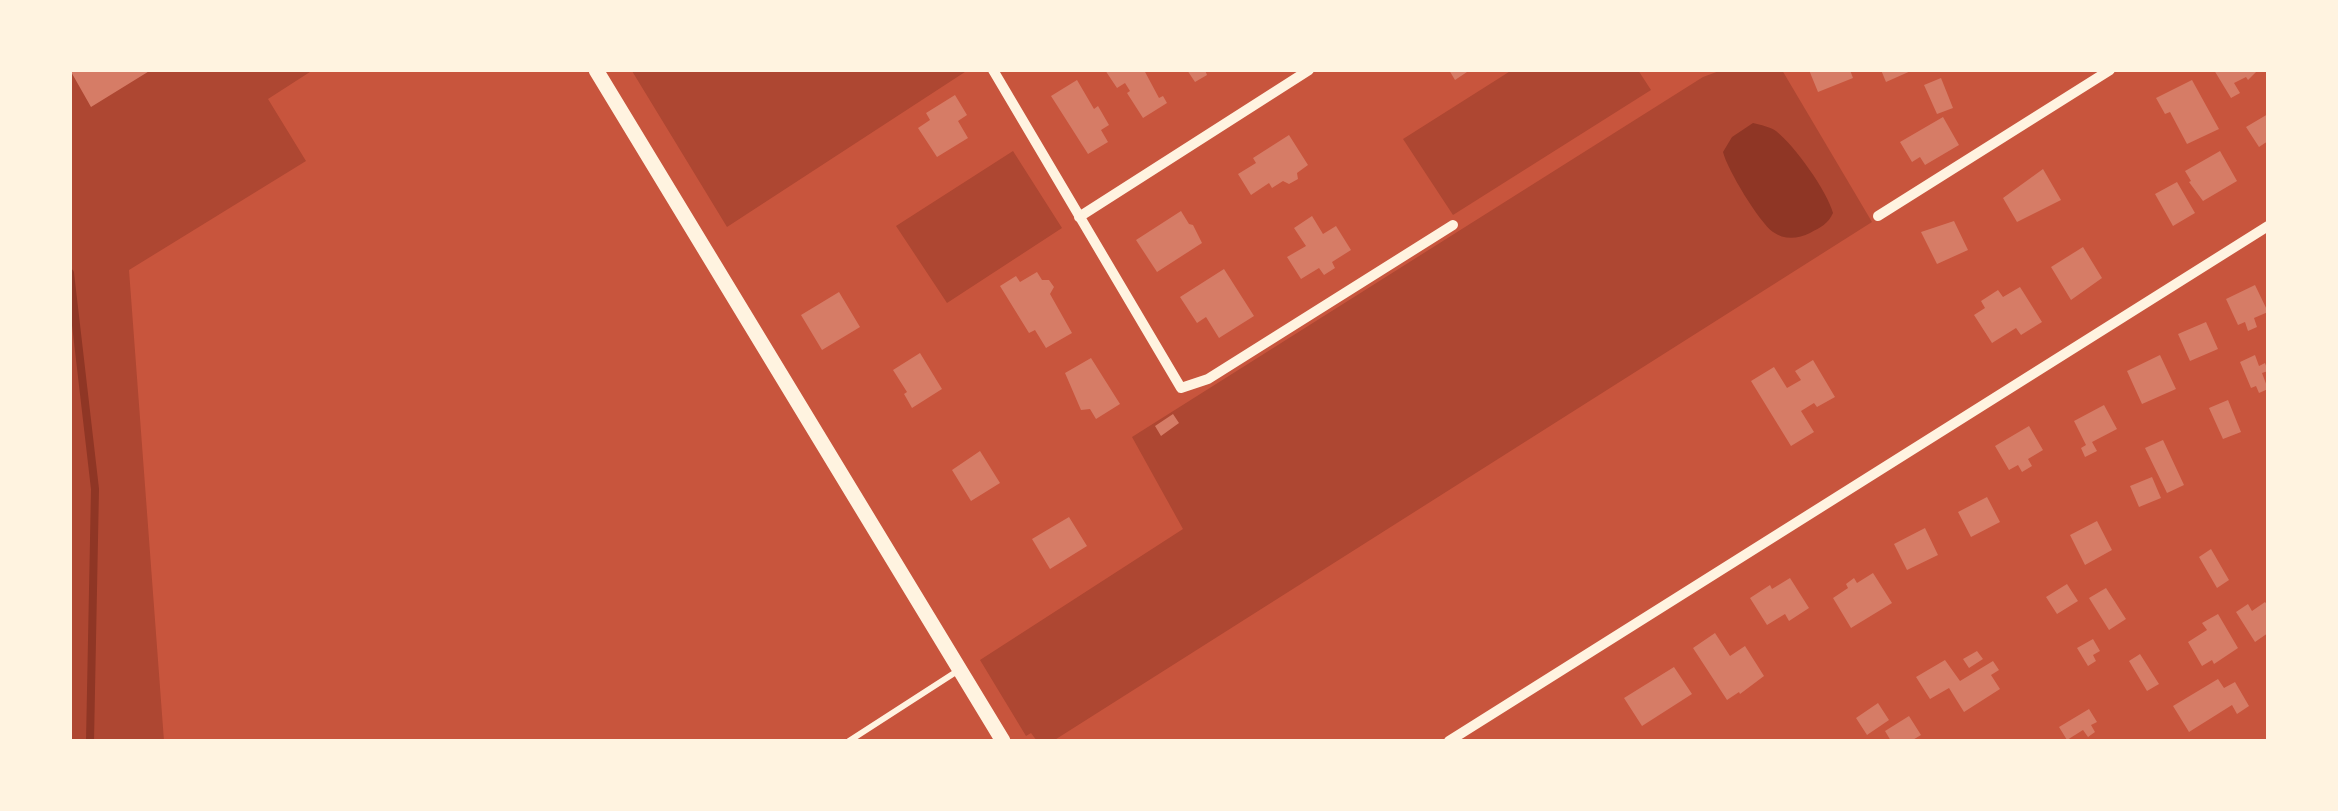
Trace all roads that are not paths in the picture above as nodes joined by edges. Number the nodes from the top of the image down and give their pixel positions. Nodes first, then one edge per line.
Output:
1 (596, 70) edge
2 (993, 70) edge
3 (1309, 70) edge
4 (2110, 70) edge
5 (1878, 216) dead end
6 (1080, 217) junction
7 (1454, 224) dead end
8 (2268, 226) edge
9 (960, 669) junction
10 (850, 741) edge
11 (1003, 741) edge
12 (1449, 741) edge

1 - 9 street
2 - 6 street
3 - 6 street
4 - 5 street
6 - 7 street
8 - 12 street
9 - 10 lane
9 - 11 street

